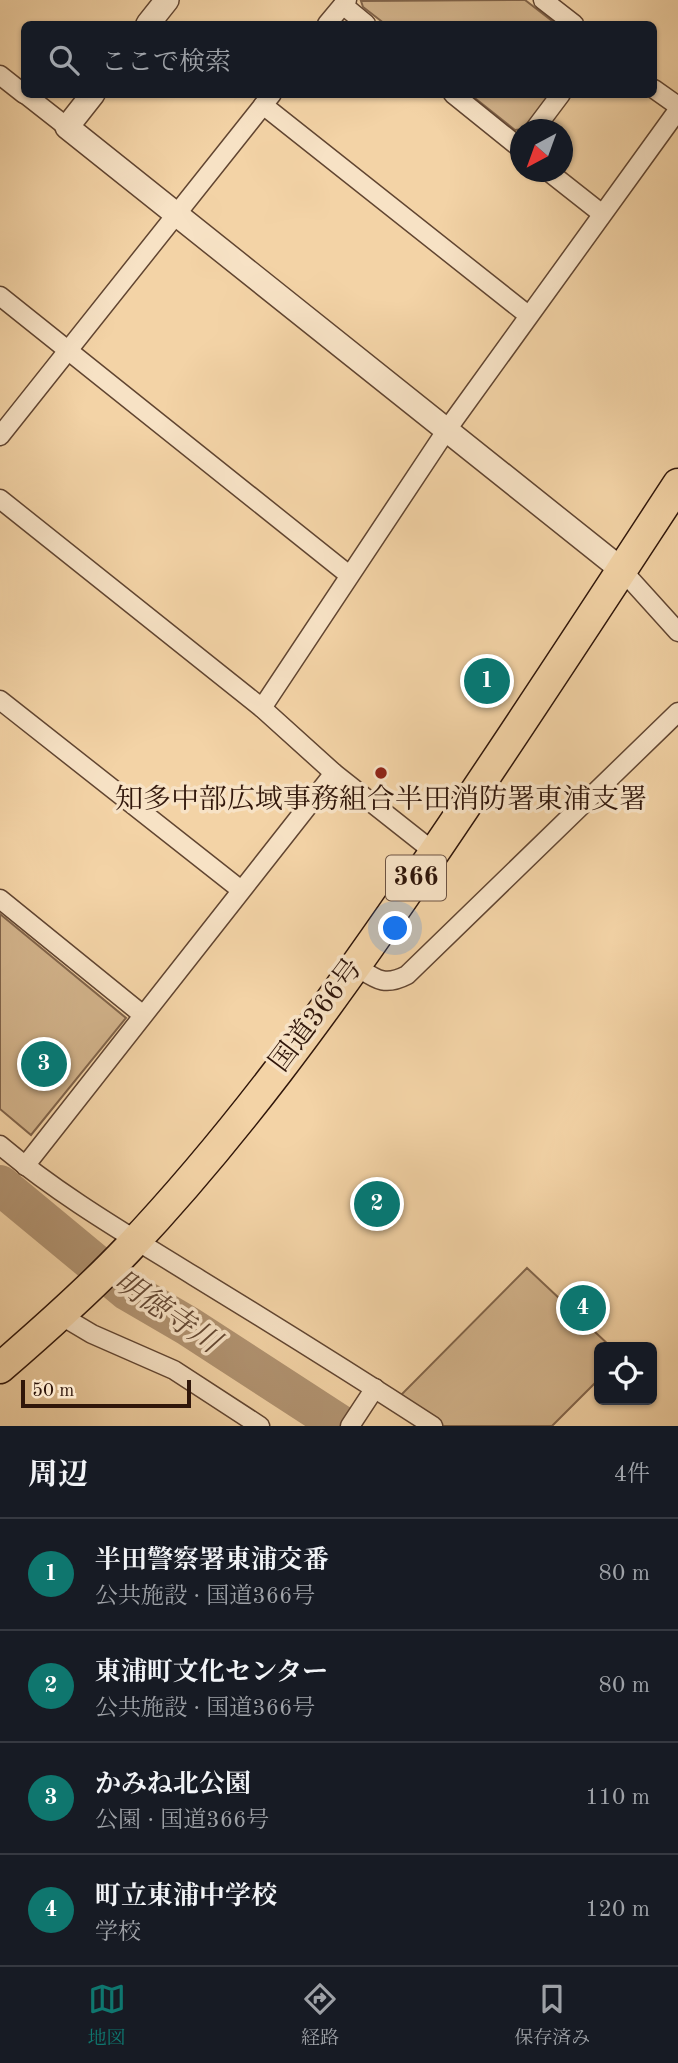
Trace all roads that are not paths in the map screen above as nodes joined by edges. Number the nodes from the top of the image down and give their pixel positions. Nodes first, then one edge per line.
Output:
1 (167, 0) edge
2 (543, 0) edge
3 (345, 3) edge
4 (150, 21) edge
5 (330, 21) edge
6 (363, 21) edge
7 (569, 21) edge
8 (0, 75) edge
9 (21, 91) edge
10 (657, 92) edge
11 (30, 98) edge
12 (90, 98) edge
13 (458, 98) edge
14 (558, 98) edge
15 (267, 100) edge
16 (678, 108) edge
17 (542, 119) edge
18 (67, 127) junction
19 (510, 140) edge
20 (562, 182) edge
21 (601, 213) junction
22 (177, 214) junction
23 (0, 296) edge
24 (528, 315) junction
25 (69, 350) junction
26 (446, 430) junction
27 (0, 436) edge
28 (678, 484) edge
29 (0, 499) edge
30 (622, 570) junction
31 (349, 575) junction
32 (678, 632) edge
33 (0, 700) edge
34 (262, 708) junction
35 (678, 712) edge
36 (334, 773) junction
37 (434, 852) junction
38 (241, 890) junction
39 (0, 899) edge
40 (356, 966) junction
41 (143, 1014) junction
42 (0, 1145) edge
43 (25, 1166) junction
44 (131, 1246) junction
45 (68, 1309) junction
46 (0, 1368) edge
47 (375, 1388) junction
48 (260, 1426) edge
49 (350, 1426) edge
50 (433, 1426) edge

1 - 4 street
2 - 7 street
3 - 5 street
3 - 6 street
8 - 9 street
10 - 16 street
11 - 18 street
12 - 18 street
13 - 19 street
14 - 17 street
15 - 22 street
15 - 24 street
16 - 21 street
18 - 22 street
20 - 21 street
21 - 24 street
22 - 25 street
22 - 26 street
23 - 25 street
24 - 26 street
25 - 27 street
25 - 31 street
26 - 30 street
26 - 31 street
28 - 30 highway, 国道366号 / 366
29 - 34 street
30 - 32 street
30 - 37 highway, 国道366号 / 366
31 - 34 street
33 - 38 street
34 - 36 street
35 - 40 street
36 - 37 street
36 - 38 street
37 - 40 highway, 国道366号 / 366
38 - 41 street
39 - 41 street
40 - 44 highway, 国道366号 / 366
41 - 43 street
42 - 43 street
43 - 44 street
44 - 45 highway, 国道366号 / 366
44 - 47 street
45 - 46 highway, 国道366号 / 366
45 - 48 street
47 - 49 street
47 - 50 street

